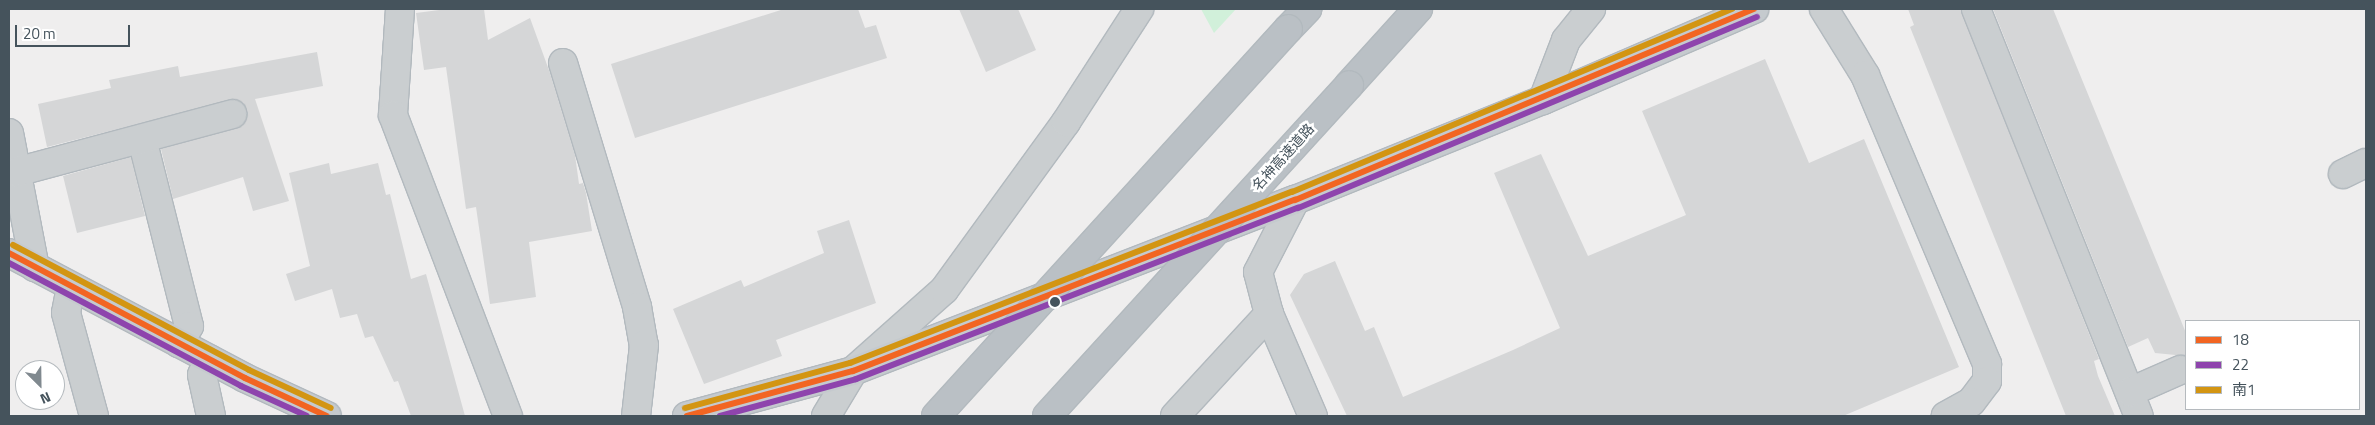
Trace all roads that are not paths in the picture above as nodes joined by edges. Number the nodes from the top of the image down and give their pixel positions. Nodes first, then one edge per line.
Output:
1 (400, 9) edge
2 (1139, 9) edge
3 (1307, 9) edge
4 (1418, 9) edge
5 (1591, 9) edge
6 (1754, 9) edge
7 (1824, 9) edge
8 (1976, 9) edge
9 (563, 63) dead end
10 (1543, 100) junction
11 (232, 114) dead end
12 (9, 133) edge
13 (142, 139) junction
14 (16, 172) junction
15 (1295, 200) junction
16 (9, 253) edge
17 (35, 268) junction
18 (71, 287) junction
19 (1269, 314) junction
20 (179, 344) junction
21 (209, 359) junction
22 (2180, 370) dead end
23 (853, 371) junction
24 (2134, 404) edge
25 (94, 416) edge
26 (211, 416) edge
27 (327, 416) edge
28 (508, 416) edge
29 (636, 416) edge
30 (688, 416) edge
31 (826, 416) edge
32 (936, 416) edge
33 (1047, 416) edge
34 (1175, 416) edge
35 (1313, 416) edge
36 (1946, 416) edge

1 - 28 street
2 - 23 street
3 - 32 highway, bridge
4 - 33 highway, 名神高速道路, bridge
5 - 10 street
6 - 10 main road
7 - 36 street
8 - 24 street
9 - 29 street
10 - 15 main road
11 - 13 street
12 - 14 street
13 - 14 street
13 - 20 street
14 - 17 street
15 - 19 street
15 - 23 main road
16 - 17 main road
17 - 18 main road
18 - 20 main road
18 - 25 street
19 - 34 street
19 - 35 street
20 - 21 main road
21 - 26 street
21 - 27 main road
22 - 24 street
23 - 30 main road
23 - 31 street

